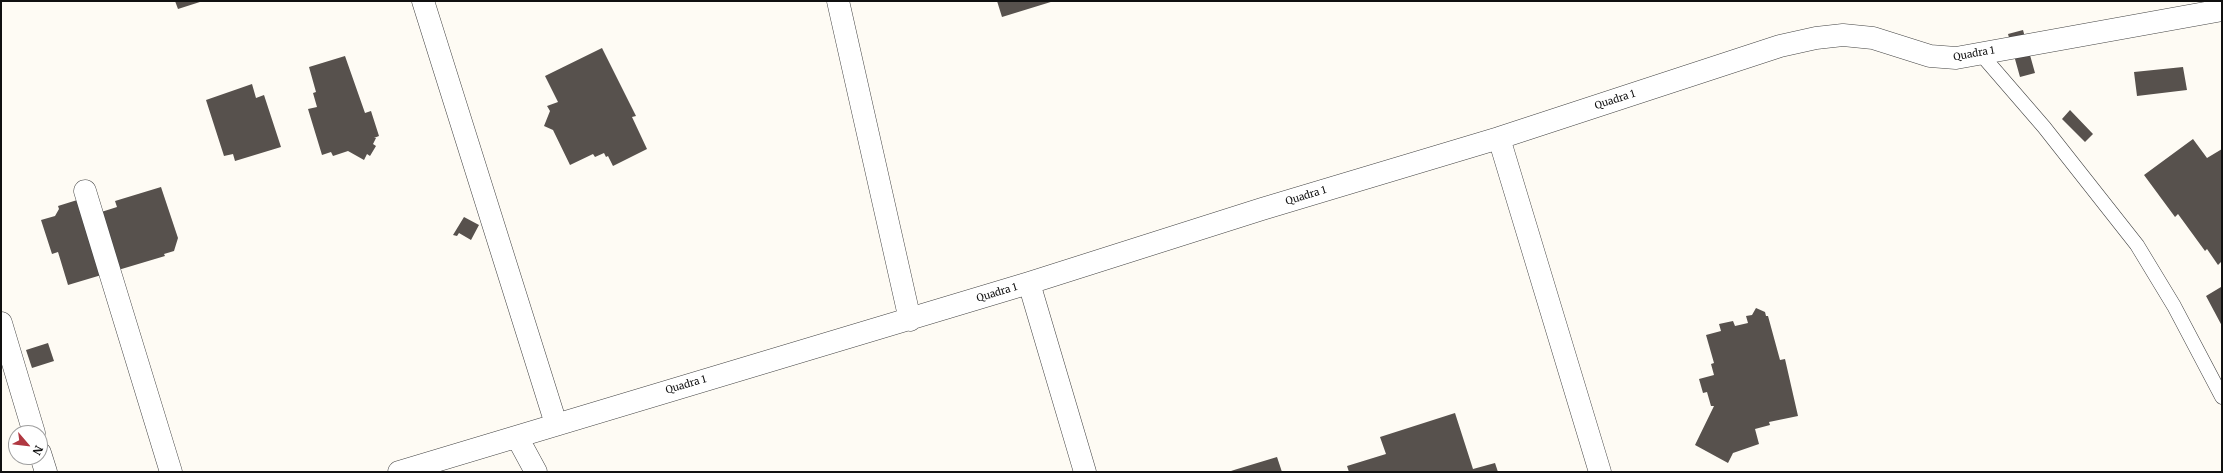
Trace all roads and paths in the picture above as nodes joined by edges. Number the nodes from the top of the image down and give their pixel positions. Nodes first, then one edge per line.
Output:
1 (423, 1) edge
2 (838, 1) edge
3 (2222, 10) edge
4 (1980, 53) junction
5 (1499, 138) junction
6 (85, 191) dead end
7 (1029, 283) junction
8 (910, 320) junction
9 (1, 323) edge
10 (2222, 397) edge
11 (556, 424) junction
12 (32, 425) edge
13 (517, 437) junction
14 (171, 472) edge
15 (399, 472) edge
16 (536, 472) edge
17 (1085, 472) edge
18 (1600, 472) edge

1 - 11 street
2 - 8 street
3 - 4 street, Quadra 1
4 - 5 street, Quadra 1
4 - 10 lane
5 - 7 street, Quadra 1
5 - 18 street
6 - 14 street
7 - 8 street, Quadra 1
7 - 17 street
8 - 11 street, Quadra 1
9 - 12 street
11 - 13 street, Quadra 1
13 - 15 street, Quadra 1
13 - 16 street

